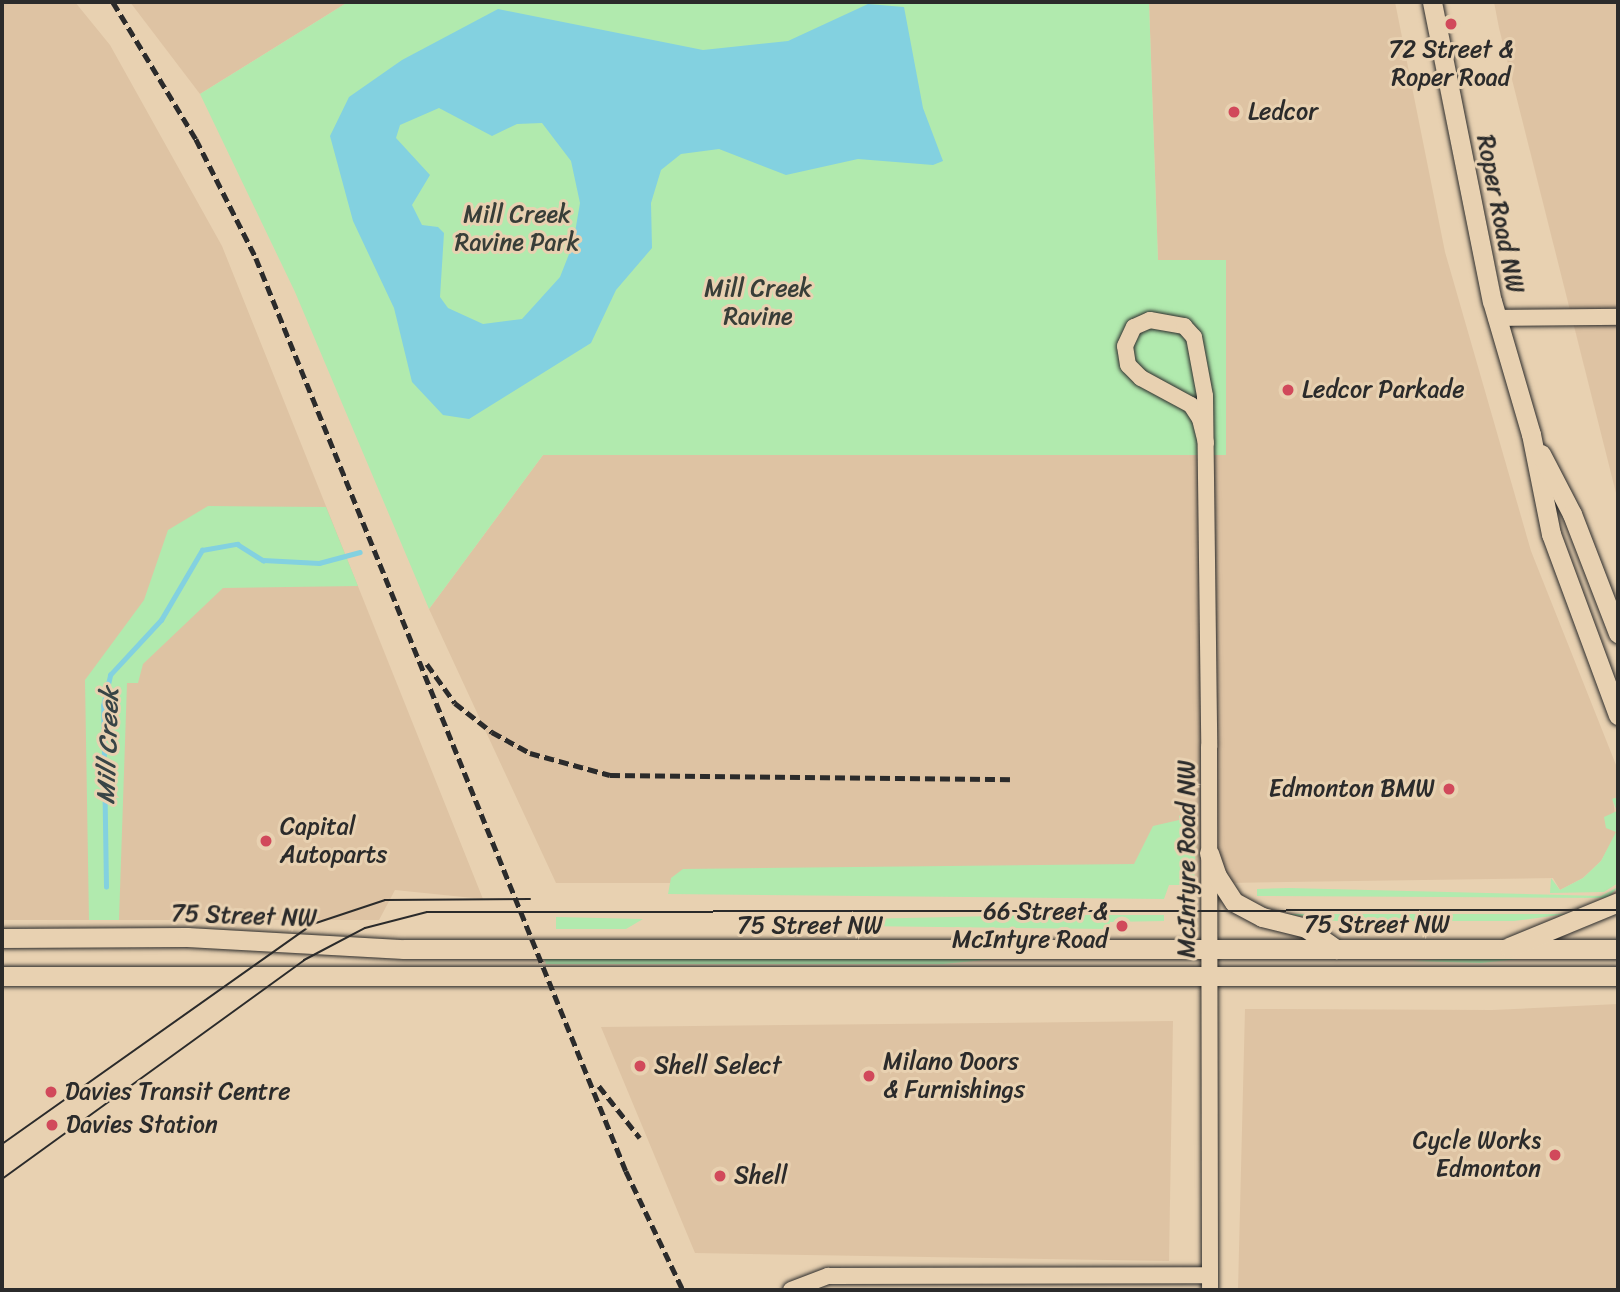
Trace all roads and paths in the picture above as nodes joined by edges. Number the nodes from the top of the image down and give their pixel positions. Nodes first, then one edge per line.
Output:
1 (1432, 2) edge
2 (1618, 317) edge
3 (1496, 318) junction
4 (1531, 434) junction
5 (1206, 443) junction
6 (1618, 633) edge
7 (1618, 715) edge
8 (1209, 853) junction
9 (1618, 902) edge
10 (2, 938) edge
11 (1336, 949) junction
12 (1618, 949) edge
13 (1503, 950) junction
14 (1209, 951) junction
15 (2, 976) edge
16 (1618, 976) edge
17 (1210, 977) junction
18 (1210, 1282) edge
19 (791, 1290) edge

1 - 3 main road, Roper Road NW
2 - 3 street
3 - 4 main road, Roper Road NW
4 - 6 main road, Roper Road NW
4 - 7 main road, Roper Road NW
5 - 5 street, McIntyre Road NW
5 - 8 street, McIntyre Road NW
8 - 11 main road
8 - 14 street, McIntyre Road NW
9 - 13 main road
10 - 14 main road, 75 Street NW
11 - 13 main road, 75 Street NW
11 - 14 main road, 75 Street NW
12 - 13 main road, 75 Street NW
14 - 17 street, McIntyre Road NW
15 - 17 main road, 75 Street NW
16 - 17 main road, 75 Street NW
17 - 18 street, McIntyre Road NW
18 - 19 street, McIntyre Road NW

